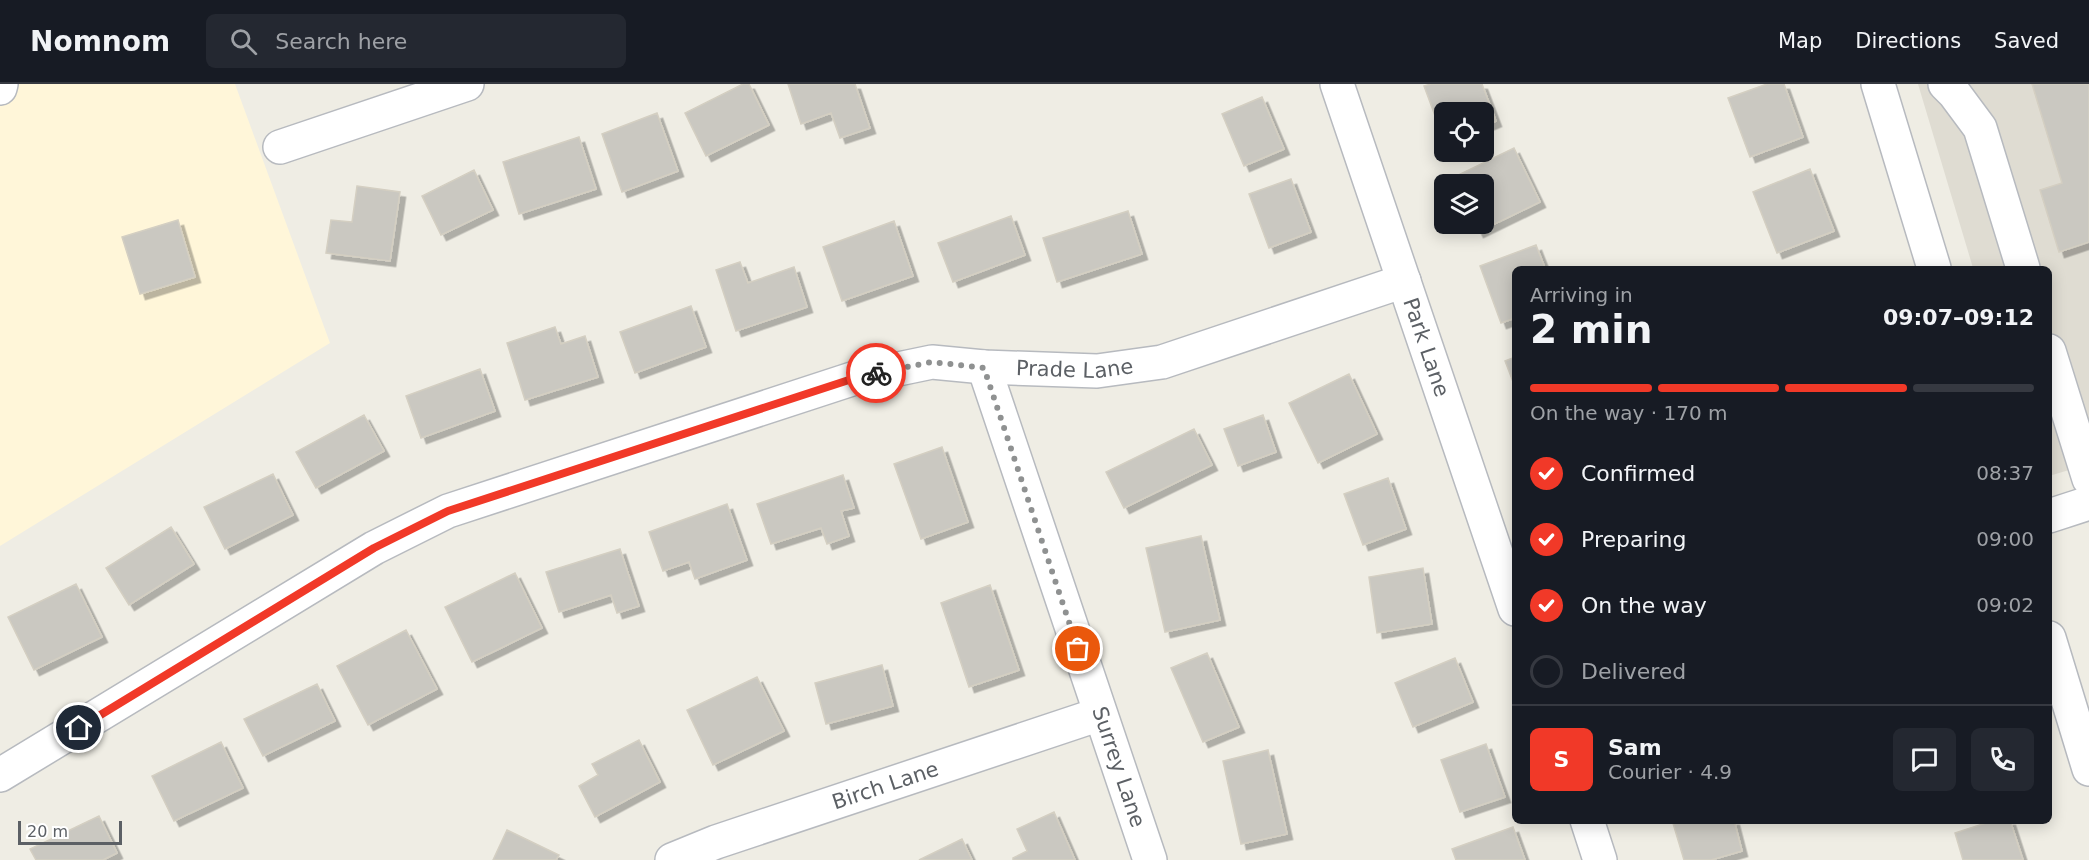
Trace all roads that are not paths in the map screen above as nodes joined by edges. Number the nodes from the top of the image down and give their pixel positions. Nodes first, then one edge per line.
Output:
1 (1337, 84) edge
2 (1878, 84) edge
3 (1945, 84) edge
4 (452, 86) edge
5 (280, 147) dead end
6 (1933, 266) edge
7 (2022, 266) edge
8 (1404, 281) junction
9 (2052, 361) edge
10 (984, 368) junction
11 (2089, 479) edge
12 (2089, 503) edge
13 (2052, 515) edge
14 (1512, 600) edge
15 (2052, 648) edge
16 (1100, 714) junction
17 (2089, 769) edge
18 (0, 775) edge
19 (1588, 824) edge
20 (672, 860) edge
21 (1150, 860) edge
22 (1600, 860) edge

1 - 8 street, Park Lane
2 - 6 street
3 - 7 street
4 - 5 street
8 - 10 street, Prade Lane
8 - 14 street, Park Lane
9 - 11 street
10 - 16 street, Surrey Lane
10 - 18 street, Prade Lane
12 - 13 street
15 - 17 street
16 - 20 street, Birch Lane
16 - 21 street, Surrey Lane
19 - 22 street

